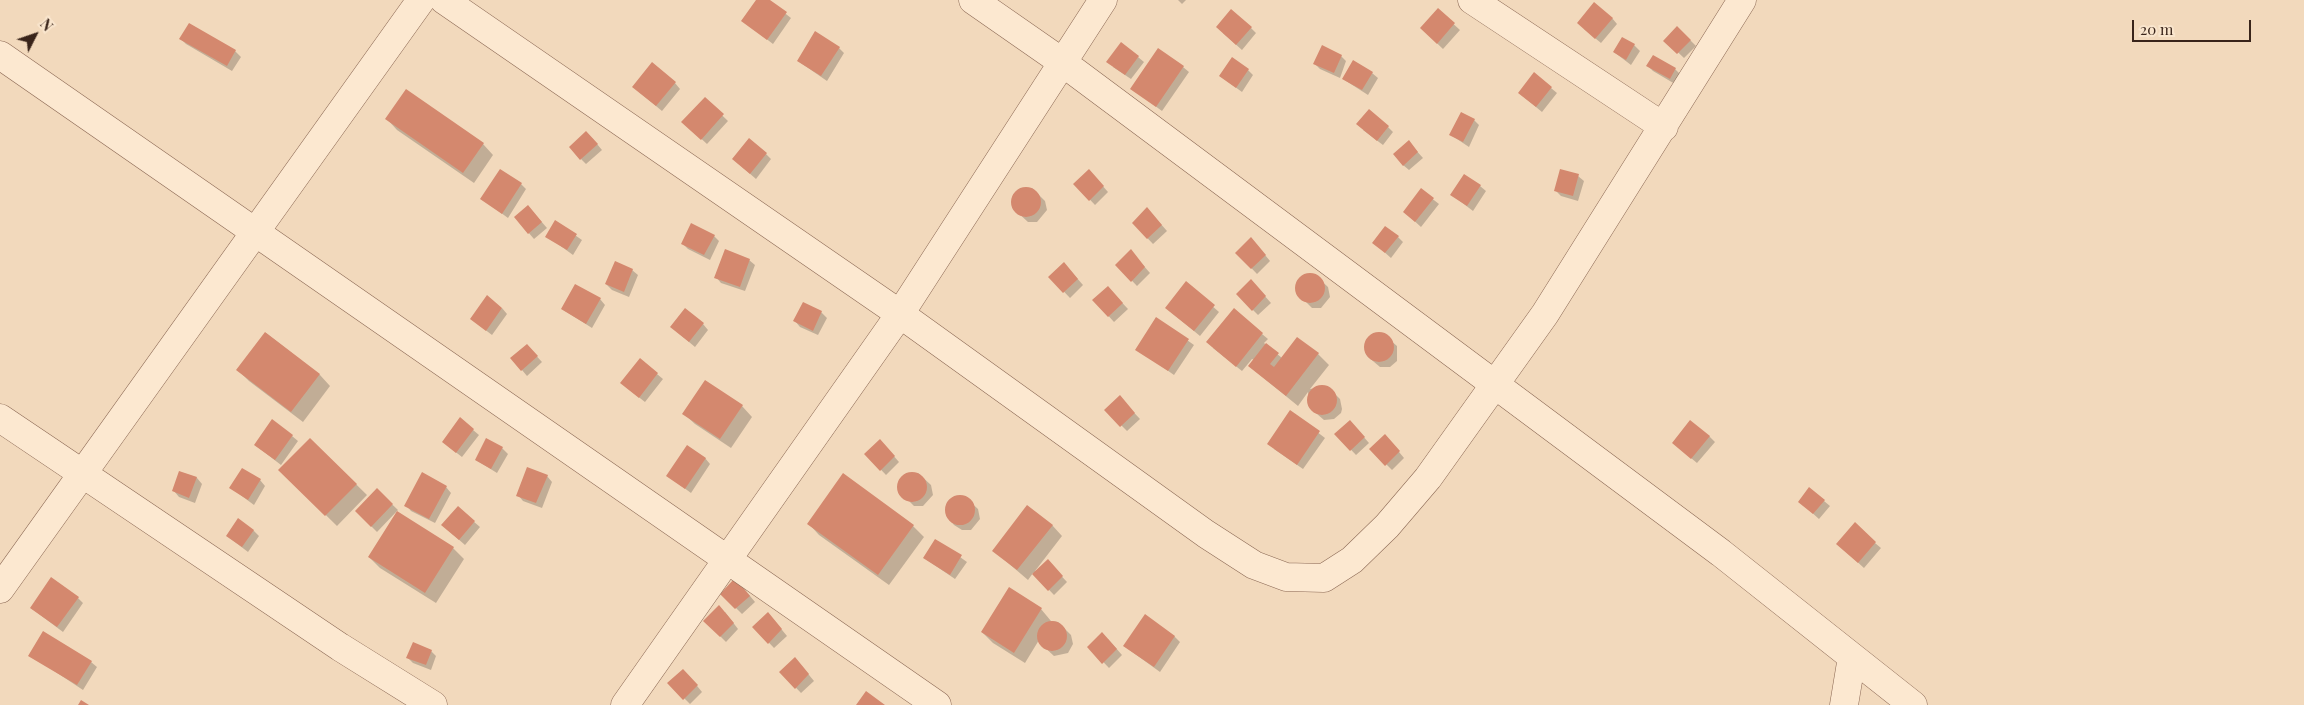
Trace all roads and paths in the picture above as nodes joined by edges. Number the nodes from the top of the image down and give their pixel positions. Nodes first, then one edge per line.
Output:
1 (421, 0) edge
2 (444, 0) edge
3 (973, 0) edge
4 (1103, 0) edge
5 (1472, 0) edge
6 (1742, 0) edge
7 (0, 55) edge
8 (1062, 62) junction
9 (1664, 127) junction
10 (256, 233) junction
11 (900, 314) junction
12 (1494, 383) junction
13 (0, 418) edge
14 (82, 474) junction
15 (726, 559) junction
16 (0, 590) edge
17 (1852, 657) junction
18 (433, 705) edge
19 (625, 705) edge
20 (937, 705) edge
21 (1844, 705) edge
22 (1913, 705) edge

1 - 10 street
2 - 11 street
3 - 8 street
4 - 8 street
5 - 9 street
6 - 9 street
7 - 10 street
8 - 11 street
8 - 12 street
9 - 12 street
10 - 14 street
10 - 15 street
11 - 12 street
11 - 15 street
12 - 17 street
13 - 14 street
14 - 16 street
14 - 18 street
15 - 19 street
15 - 20 street
17 - 21 street
17 - 22 street

